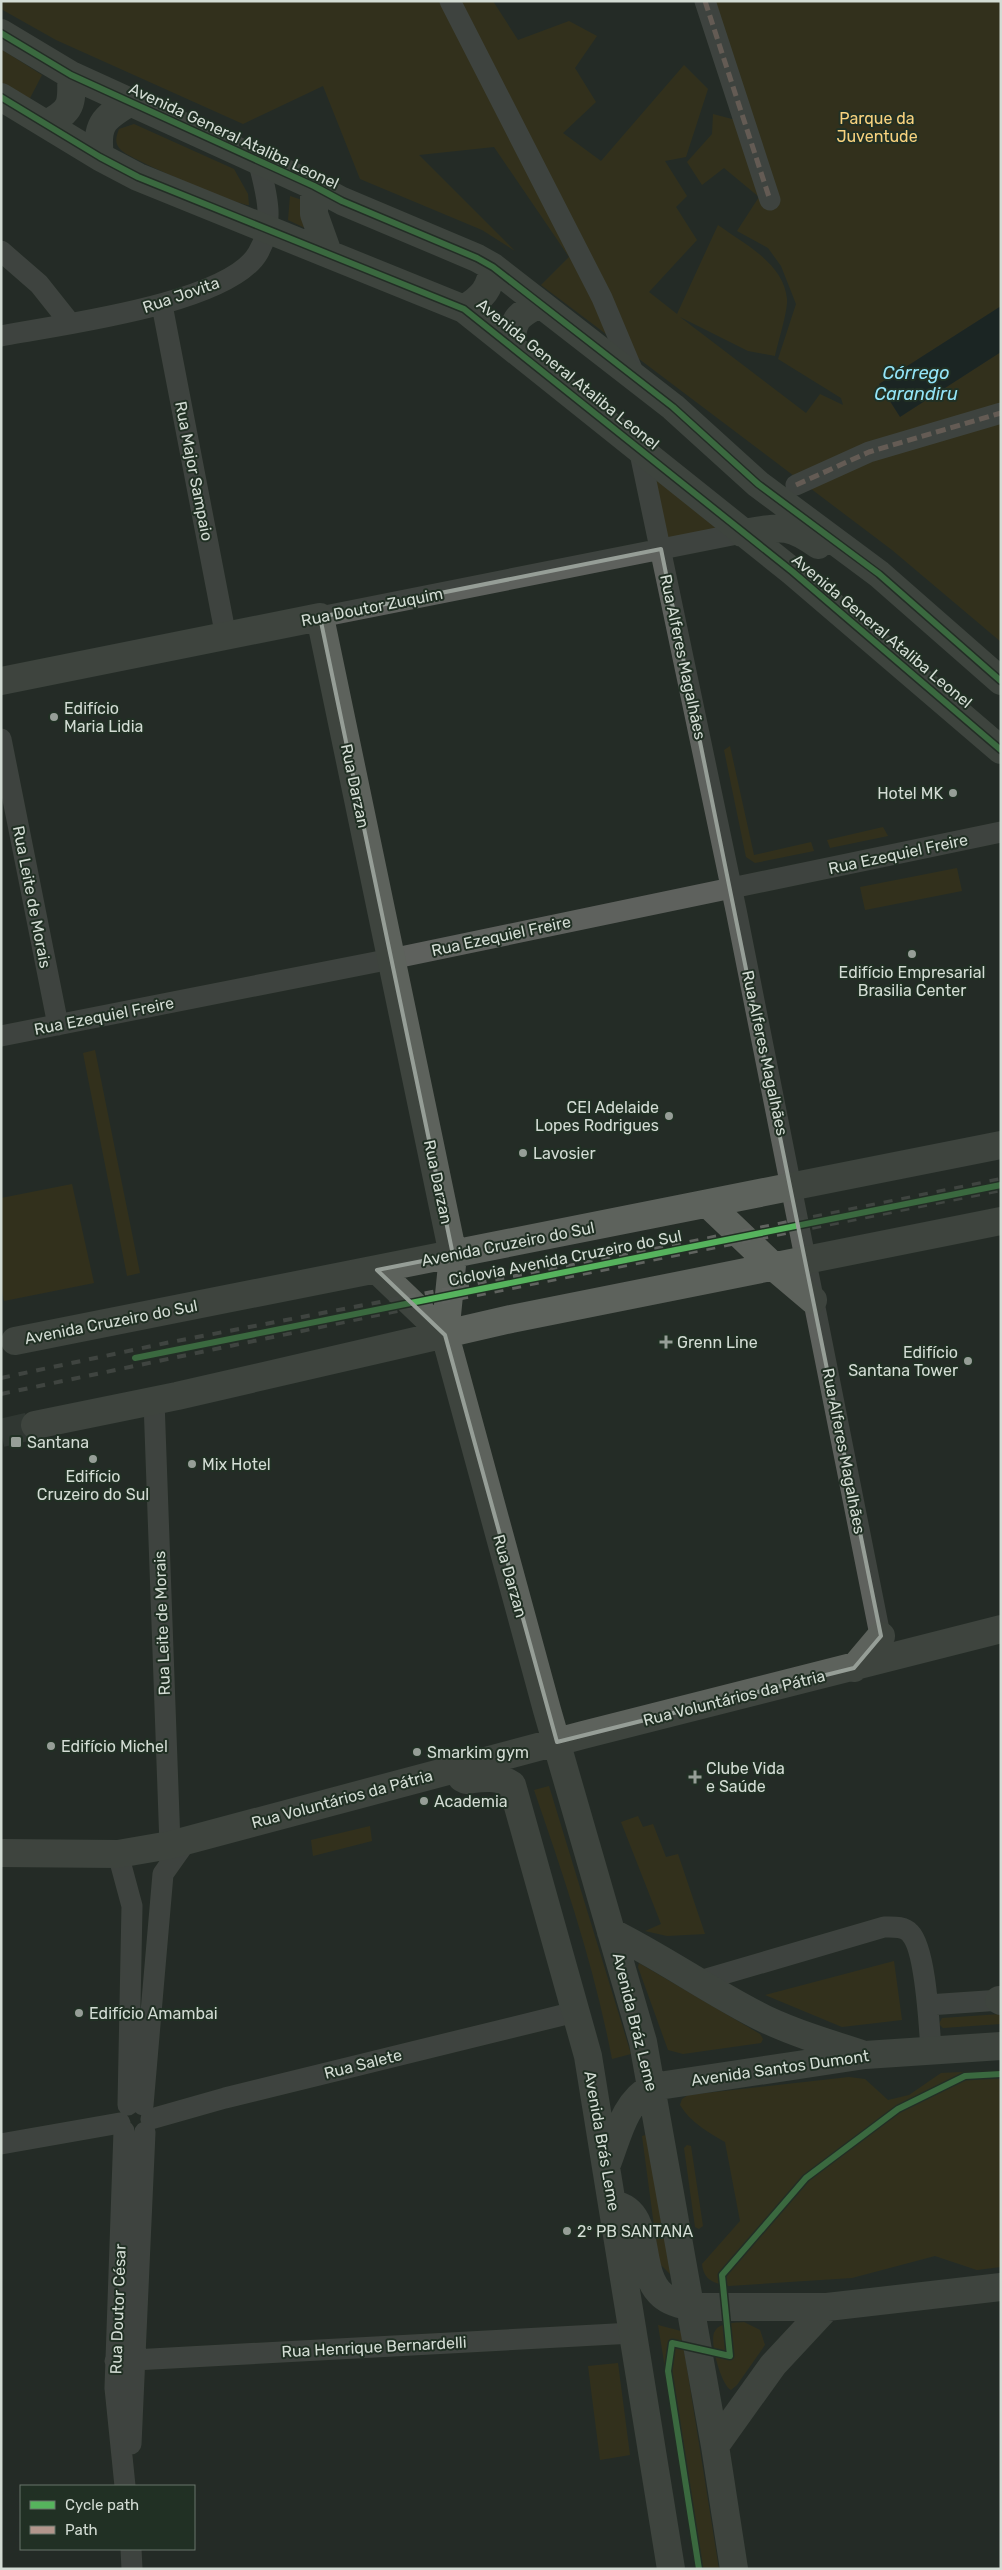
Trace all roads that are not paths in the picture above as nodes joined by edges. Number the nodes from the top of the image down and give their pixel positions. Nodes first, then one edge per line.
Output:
1 (450, 1) edge
2 (705, 1) edge
3 (1, 33) edge
4 (71, 75) junction
5 (1, 97) edge
6 (129, 103) junction
7 (46, 124) junction
8 (100, 157) junction
9 (258, 160) junction
10 (314, 186) junction
11 (770, 200) dead end
12 (267, 228) junction
13 (1, 251) edge
14 (328, 253) junction
15 (492, 267) junction
16 (539, 304) junction
17 (162, 305) junction
18 (464, 309) junction
19 (70, 323) junction
20 (1, 336) edge
21 (511, 345) junction
22 (636, 379) junction
23 (1001, 413) edge
24 (639, 448) junction
25 (796, 485) dead end
26 (742, 533) junction
27 (661, 549) junction
28 (879, 574) junction
29 (320, 617) junction
30 (226, 637) junction
31 (1, 681) edge
32 (1001, 681) edge
33 (1, 739) edge
34 (1001, 750) edge
35 (1001, 832) edge
36 (731, 888) junction
37 (391, 959) junction
38 (58, 1025) junction
39 (1, 1036) edge
40 (1001, 1145) edge
41 (792, 1187) junction
42 (708, 1204) junction
43 (1001, 1221) edge
44 (453, 1255) junction
45 (805, 1260) junction
46 (774, 1267) junction
47 (377, 1270) junction
48 (813, 1300) junction
49 (445, 1335) junction
50 (15, 1341) dead end
51 (154, 1401) junction
52 (35, 1426) tunnel mouth
53 (1001, 1630) edge
54 (883, 1648) junction
55 (557, 1742) junction
56 (450, 1771) junction
57 (178, 1842) junction
58 (1, 1853) edge
59 (118, 1854) junction
60 (611, 1932) junction
61 (696, 1982) junction
62 (1000, 2001) edge
63 (928, 2005) junction
64 (575, 2012) junction
65 (1001, 2046) edge
66 (931, 2049) junction
67 (865, 2055) junction
68 (652, 2087) junction
69 (135, 2119) junction
70 (1, 2144) edge
71 (607, 2165) junction
72 (613, 2204) junction
73 (1001, 2286) edge
74 (691, 2307) junction
75 (827, 2308) junction
76 (633, 2333) junction
77 (125, 2360) junction
78 (715, 2446) junction
79 (125, 2485) edge
80 (130, 2485) edge
81 (131, 2550) edge
82 (132, 2569) edge
83 (671, 2569) edge
84 (734, 2569) edge

1 - 22 street
2 - 11 street
3 - 4 main road, Avenida General Ataliba Leonel
4 - 6 main road, Avenida General Ataliba Leonel
4 - 7 main road
5 - 7 main road, Avenida General Ataliba Leonel
6 - 8 main road
6 - 9 main road, Avenida General Ataliba Leonel
7 - 8 main road, Avenida General Ataliba Leonel
8 - 12 main road, Avenida General Ataliba Leonel
9 - 10 main road, Avenida General Ataliba Leonel
9 - 12 street, Rua Jovita
10 - 14 main road
10 - 15 main road, Avenida General Ataliba Leonel
12 - 14 main road, Avenida General Ataliba Leonel
12 - 17 street, Rua Jovita
13 - 19 street
14 - 18 main road, Avenida General Ataliba Leonel
15 - 16 main road, Avenida General Ataliba Leonel
15 - 18 main road
16 - 21 main road
16 - 22 main road, Avenida General Ataliba Leonel
17 - 19 street, Rua Jovita
17 - 30 street, Rua Major Sampaio
18 - 21 main road, Avenida General Ataliba Leonel
19 - 20 street, Rua Jovita
21 - 24 main road, Avenida General Ataliba Leonel
22 - 28 main road, Avenida General Ataliba Leonel
23 - 25 street
24 - 26 main road, Avenida General Ataliba Leonel
24 - 27 street, Rua Alferes Magalhães
26 - 27 street, Rua Doutor Zuquim
26 - 28 main road
26 - 34 main road, Avenida General Ataliba Leonel
27 - 29 street, Rua Doutor Zuquim
27 - 36 street, Rua Alferes Magalhães
28 - 32 main road, Avenida General Ataliba Leonel
29 - 30 main road, Rua Doutor Zuquim
29 - 37 main road, Rua Darzan
30 - 31 main road, Rua Doutor Zuquim
33 - 38 street, Rua Leite de Morais
35 - 36 street, Rua Ezequiel Freire
36 - 37 street, Rua Ezequiel Freire
36 - 41 street, Rua Alferes Magalhães
37 - 38 street, Rua Ezequiel Freire
37 - 44 main road, Rua Darzan
38 - 39 street, Rua Ezequiel Freire
40 - 41 main road, Avenida Cruzeiro do Sul
41 - 42 main road, Avenida Cruzeiro do Sul
41 - 45 street, Rua Alferes Magalhães
42 - 44 main road, Avenida Cruzeiro do Sul
42 - 46 main road
43 - 45 main road
44 - 47 main road, Avenida Cruzeiro do Sul
44 - 49 main road, Rua Darzan
45 - 46 main road
45 - 48 street, Rua Alferes Magalhães
46 - 48 main road
46 - 49 main road
47 - 49 main road
47 - 50 main road, Avenida Cruzeiro do Sul
48 - 54 street, Rua Alferes Magalhães
49 - 51 main road
49 - 55 main road, Rua Darzan
51 - 52 main road
51 - 57 street, Rua Leite de Morais
53 - 54 main road, Rua Voluntários da Pátria
54 - 55 main road, Rua Voluntários da Pátria
55 - 56 main road, Rua Voluntários da Pátria
55 - 60 main road, Avenida Bráz Leme
56 - 57 main road, Rua Voluntários da Pátria
56 - 64 main road, Avenida Brás Leme
57 - 59 main road, Rua Voluntários da Pátria
57 - 69 street, Rua Doutor César
58 - 59 main road, Rua Voluntários da Pátria
59 - 69 street, Rua Doutor César
60 - 61 main road
60 - 68 main road, Avenida Bráz Leme
61 - 63 street
61 - 67 main road
62 - 63 street
63 - 66 street
64 - 69 street, Rua Salete
64 - 71 main road, Avenida Brás Leme
65 - 66 main road, Avenida Santos Dumont
66 - 67 main road, Avenida Santos Dumont
67 - 68 main road, Avenida Santos Dumont
68 - 71 main road
68 - 74 main road, Avenida Bráz Leme
69 - 70 street, Rua Salete
69 - 77 street, Rua Doutor César
71 - 72 main road, Avenida Brás Leme
72 - 74 main road
72 - 76 main road, Avenida Brás Leme
73 - 75 main road
74 - 75 main road
74 - 78 main road
75 - 78 main road
76 - 77 street, Rua Henrique Bernardelli
76 - 83 main road, Avenida Brás Leme
77 - 79 street, Rua Doutor César
77 - 80 street, Rua Doutor César
78 - 84 main road
81 - 82 street

